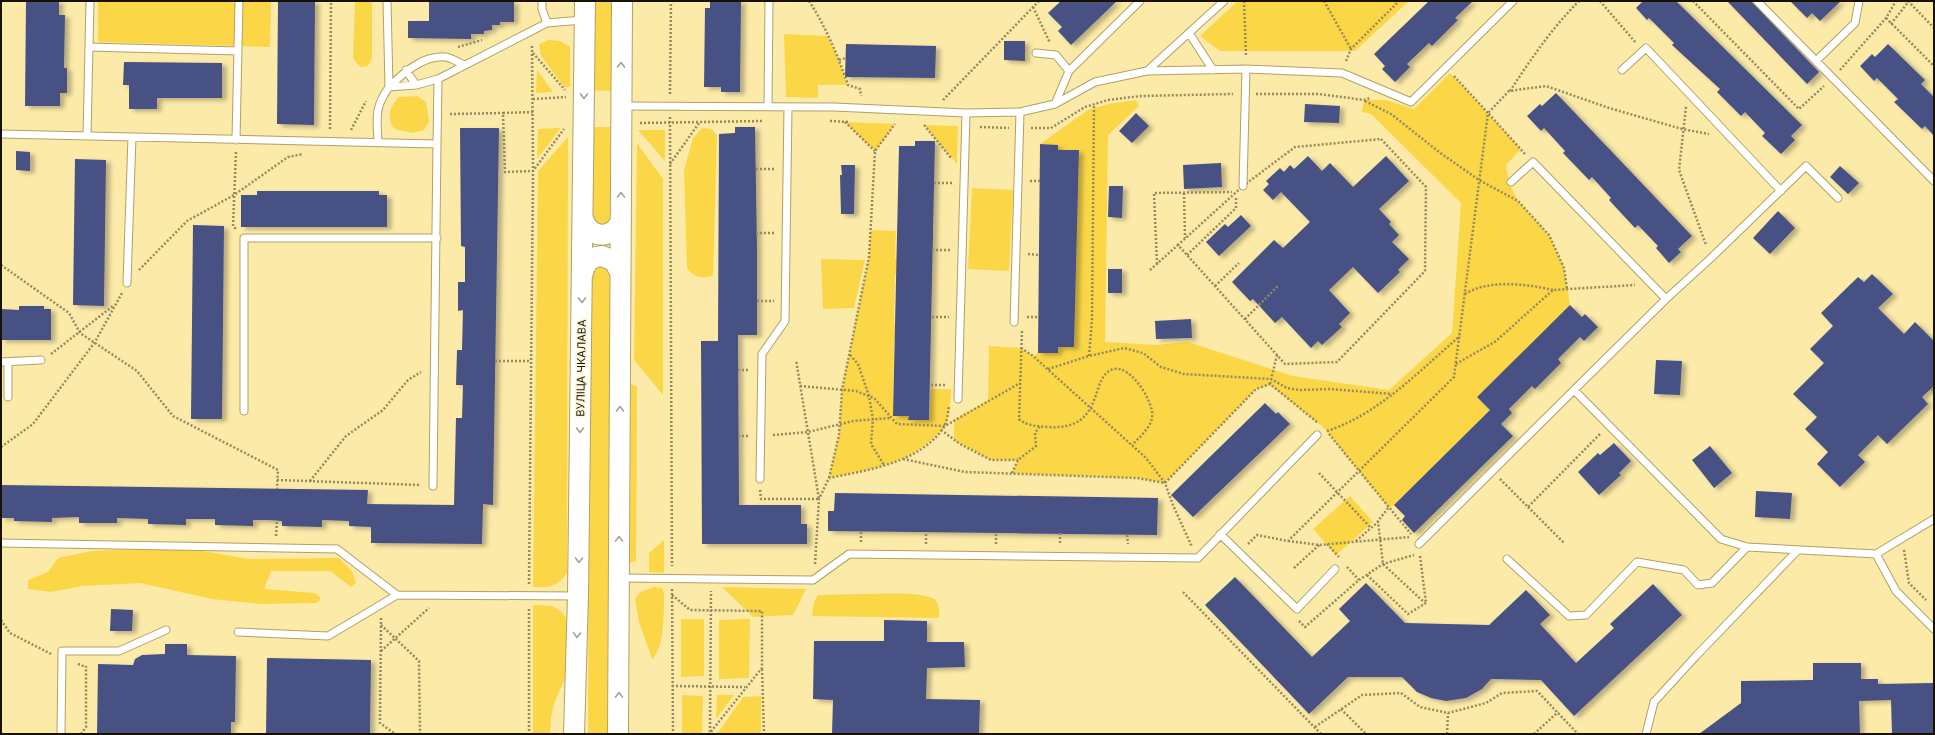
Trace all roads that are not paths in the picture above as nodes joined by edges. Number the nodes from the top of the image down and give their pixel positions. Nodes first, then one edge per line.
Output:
1 (90, 1) edge
2 (239, 1) edge
3 (387, 1) edge
4 (542, 1) edge
5 (622, 1) edge
6 (769, 1) edge
7 (1140, 1) edge
8 (1224, 1) edge
9 (1514, 1) edge
10 (1757, 1) edge
11 (1859, 1) edge
12 (585, 10) edge
13 (547, 23) junction
14 (1189, 33) junction
15 (89, 47) junction
16 (238, 51) junction
17 (1036, 53) dead end
18 (1816, 61) junction
19 (464, 65) junction
20 (1246, 69) junction
21 (406, 70) junction
22 (1213, 70) junction
23 (1622, 70) dead end
24 (1069, 71) junction
25 (1147, 72) junction
26 (438, 79) junction
27 (416, 85) junction
28 (389, 87) junction
29 (1055, 104) junction
30 (621, 106) junction
31 (768, 106) junction
32 (788, 107) junction
33 (966, 112) junction
34 (1020, 112) junction
35 (1, 134) edge
36 (87, 136) junction
37 (132, 137) junction
38 (236, 140) junction
39 (378, 142) junction
40 (437, 144) junction
41 (1934, 181) edge
42 (1511, 182) dead end
43 (1243, 186) road end
44 (1781, 190) junction
45 (1838, 198) dead end
46 (583, 219) junction
47 (621, 221) junction
48 (437, 238) junction
49 (620, 272) junction
50 (583, 273) junction
51 (127, 283) road end
52 (1666, 299) junction
53 (1014, 322) dead end
54 (41, 360) road end
55 (4, 362) edge
56 (1574, 390) junction
57 (8, 397) dead end
58 (955, 399) road end
59 (244, 411) dead end
60 (1317, 434) road end
61 (760, 479) road end
62 (433, 486) road end
63 (1934, 519) edge
64 (1220, 534) junction
65 (1, 543) edge
66 (1419, 544) road end
67 (1747, 547) junction
68 (1797, 551) junction
69 (1876, 554) junction
70 (1507, 559) dead end
71 (1335, 569) dead end
72 (619, 578) junction
73 (397, 595) junction
74 (578, 596) junction
75 (1934, 629) edge
76 (166, 630) dead end
77 (238, 632) dead end
78 (61, 734) edge
79 (574, 734) edge
80 (618, 734) edge
81 (1646, 734) edge

1 - 15 lane
2 - 16 lane
3 - 28 lane
4 - 13 lane
30 -> 5 main road
6 - 31 lane
7 - 24 lane
8 - 14 lane
9 - 20 lane
10 - 18 lane
11 - 18 lane
12 - 13 lane
12 -> 46 main road, ВУЛІЦА ЧКАЛАВА
13 - 19 lane
14 - 22 lane
14 - 25 lane
15 - 16 lane
15 - 36 lane
16 - 38 lane
17 - 24 lane
18 - 41 lane
19 - 21 lane
19 - 26 lane
20 - 22 lane
20 - 43 lane
21 - 27 lane
21 - 28 lane
22 - 25 lane
23 - 44 lane
24 - 29 lane
25 - 29 lane
26 - 27 lane
26 - 40 lane
27 - 28 lane
28 - 39 lane
29 - 34 lane
30 - 31 lane
47 -> 30 main road
31 - 32 lane
32 - 33 lane
32 - 61 lane
33 - 34 lane
33 - 58 lane
34 - 53 lane
35 - 36 lane
36 - 37 lane
37 - 38 lane
37 - 51 lane
38 - 39 lane
39 - 40 lane
40 - 48 lane
42 - 52 lane
44 - 45 lane
44 - 52 lane
46 - 47 main road
46 - 50 main road, ВУЛІЦА ЧКАЛАВА
47 - 49 main road
48 - 59 lane
48 - 62 lane
49 - 50 main road
72 -> 49 main road
50 -> 74 main road, ВУЛІЦА ЧКАЛАВА
52 - 56 lane
54 - 55 lane
55 - 57 lane
56 - 66 lane
56 - 67 lane
60 - 64 lane
63 - 69 lane
64 - 71 lane
64 - 72 lane
65 - 73 lane
67 - 68 lane
67 - 70 lane
68 - 69 lane
68 - 81 lane
69 - 75 lane
80 -> 72 main road
73 - 74 lane
73 - 77 lane
74 -> 79 main road, ВУЛІЦА ЧКАЛАВА
76 - 78 lane

